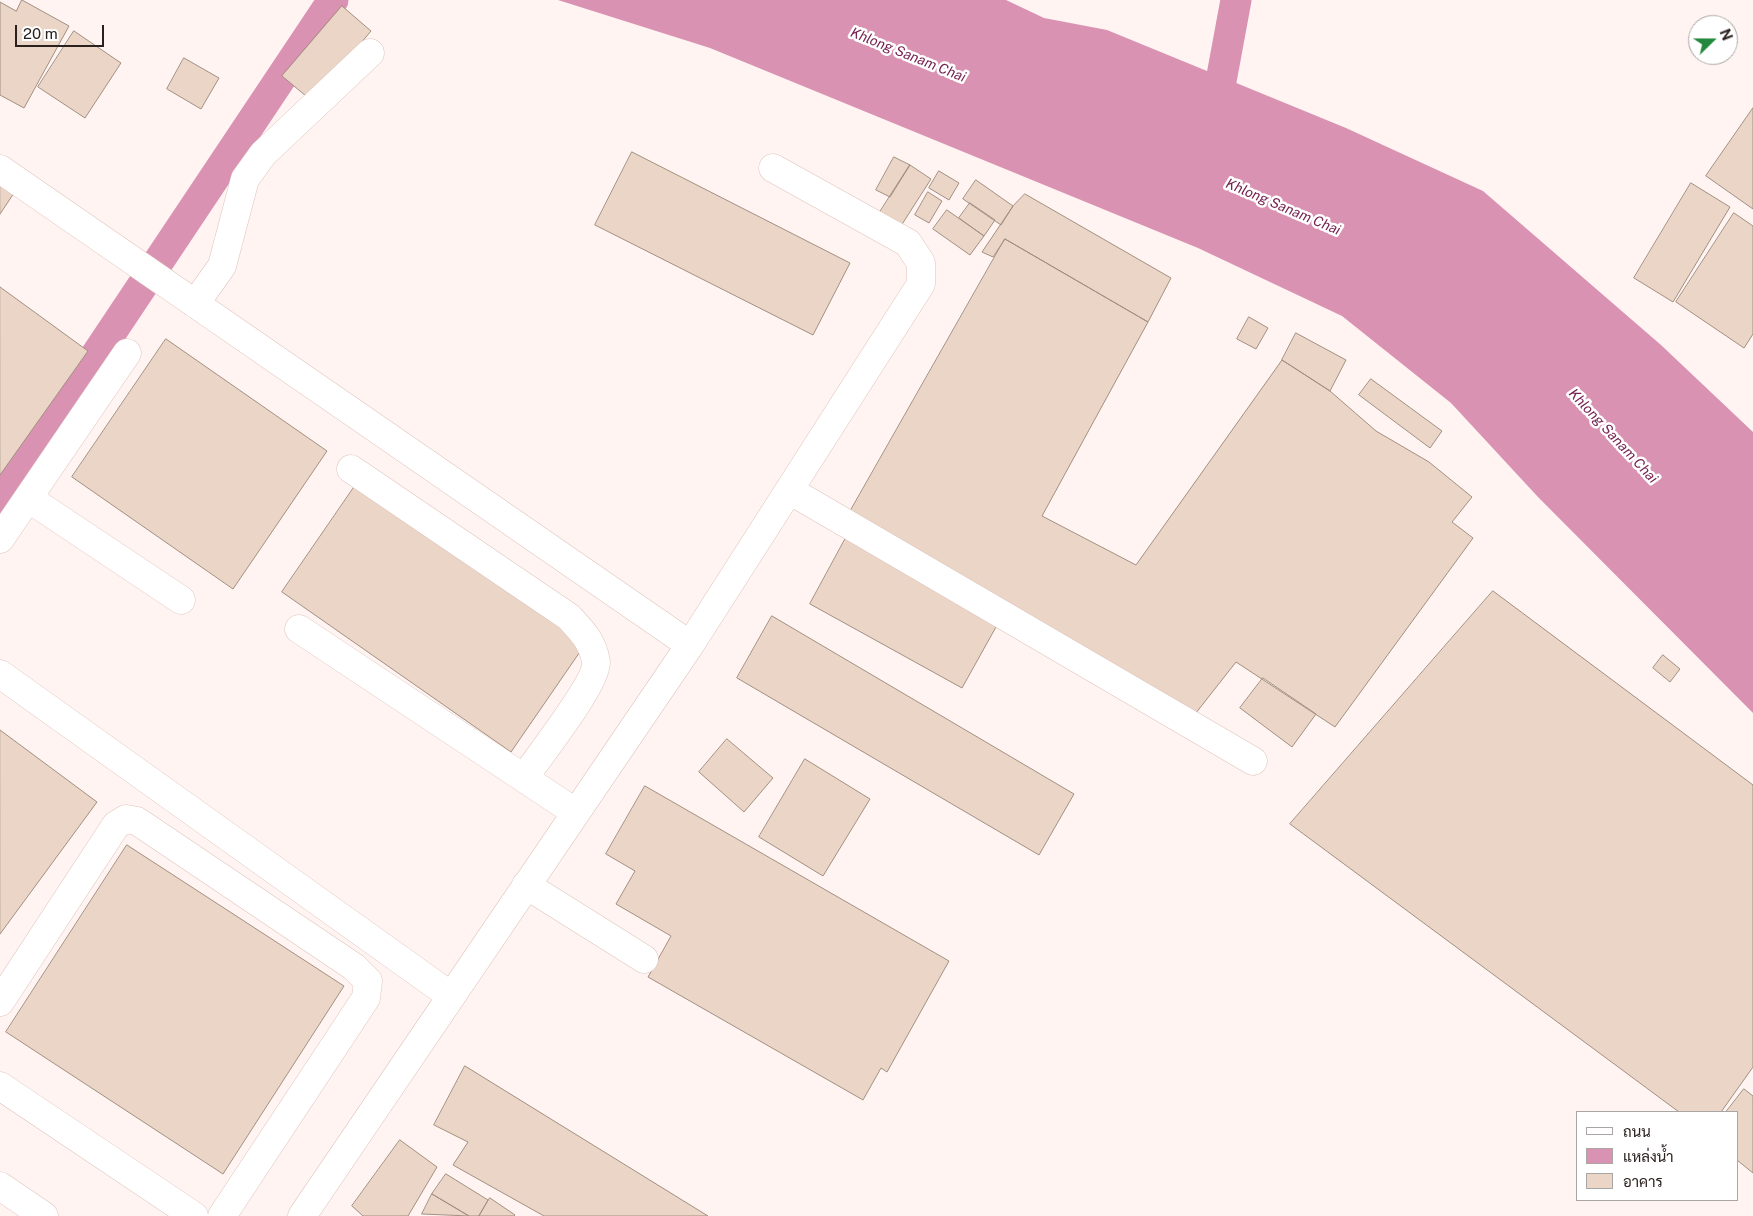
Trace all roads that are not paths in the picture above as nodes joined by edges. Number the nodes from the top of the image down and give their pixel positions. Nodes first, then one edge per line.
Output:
1 (370, 52) dead end
2 (773, 168) dead end
3 (0, 169) edge
4 (196, 304) junction
5 (127, 353) dead end
6 (352, 469) dead end
7 (789, 490) junction
8 (28, 498) junction
9 (0, 539) edge
10 (182, 600) dead end
11 (299, 629) dead end
12 (690, 645) junction
13 (0, 674) edge
14 (1253, 761) dead end
15 (524, 778) junction
16 (575, 812) junction
17 (526, 884) junction
18 (644, 959) dead end
19 (451, 996) junction
20 (0, 1002) edge
21 (0, 1086) edge
22 (0, 1186) edge
23 (44, 1216) edge
24 (194, 1216) edge
25 (222, 1216) edge
26 (302, 1216) edge

1 - 4 lane
2 - 7 lane
3 - 4 lane
4 - 12 lane
5 - 8 lane
6 - 15 lane
7 - 12 lane
7 - 14 lane
8 - 9 lane
8 - 10 lane
11 - 15 lane
12 - 16 lane
13 - 19 lane
15 - 16 lane
16 - 17 lane
17 - 18 lane
17 - 19 lane
19 - 26 lane
20 - 25 lane
21 - 24 lane
22 - 23 lane

